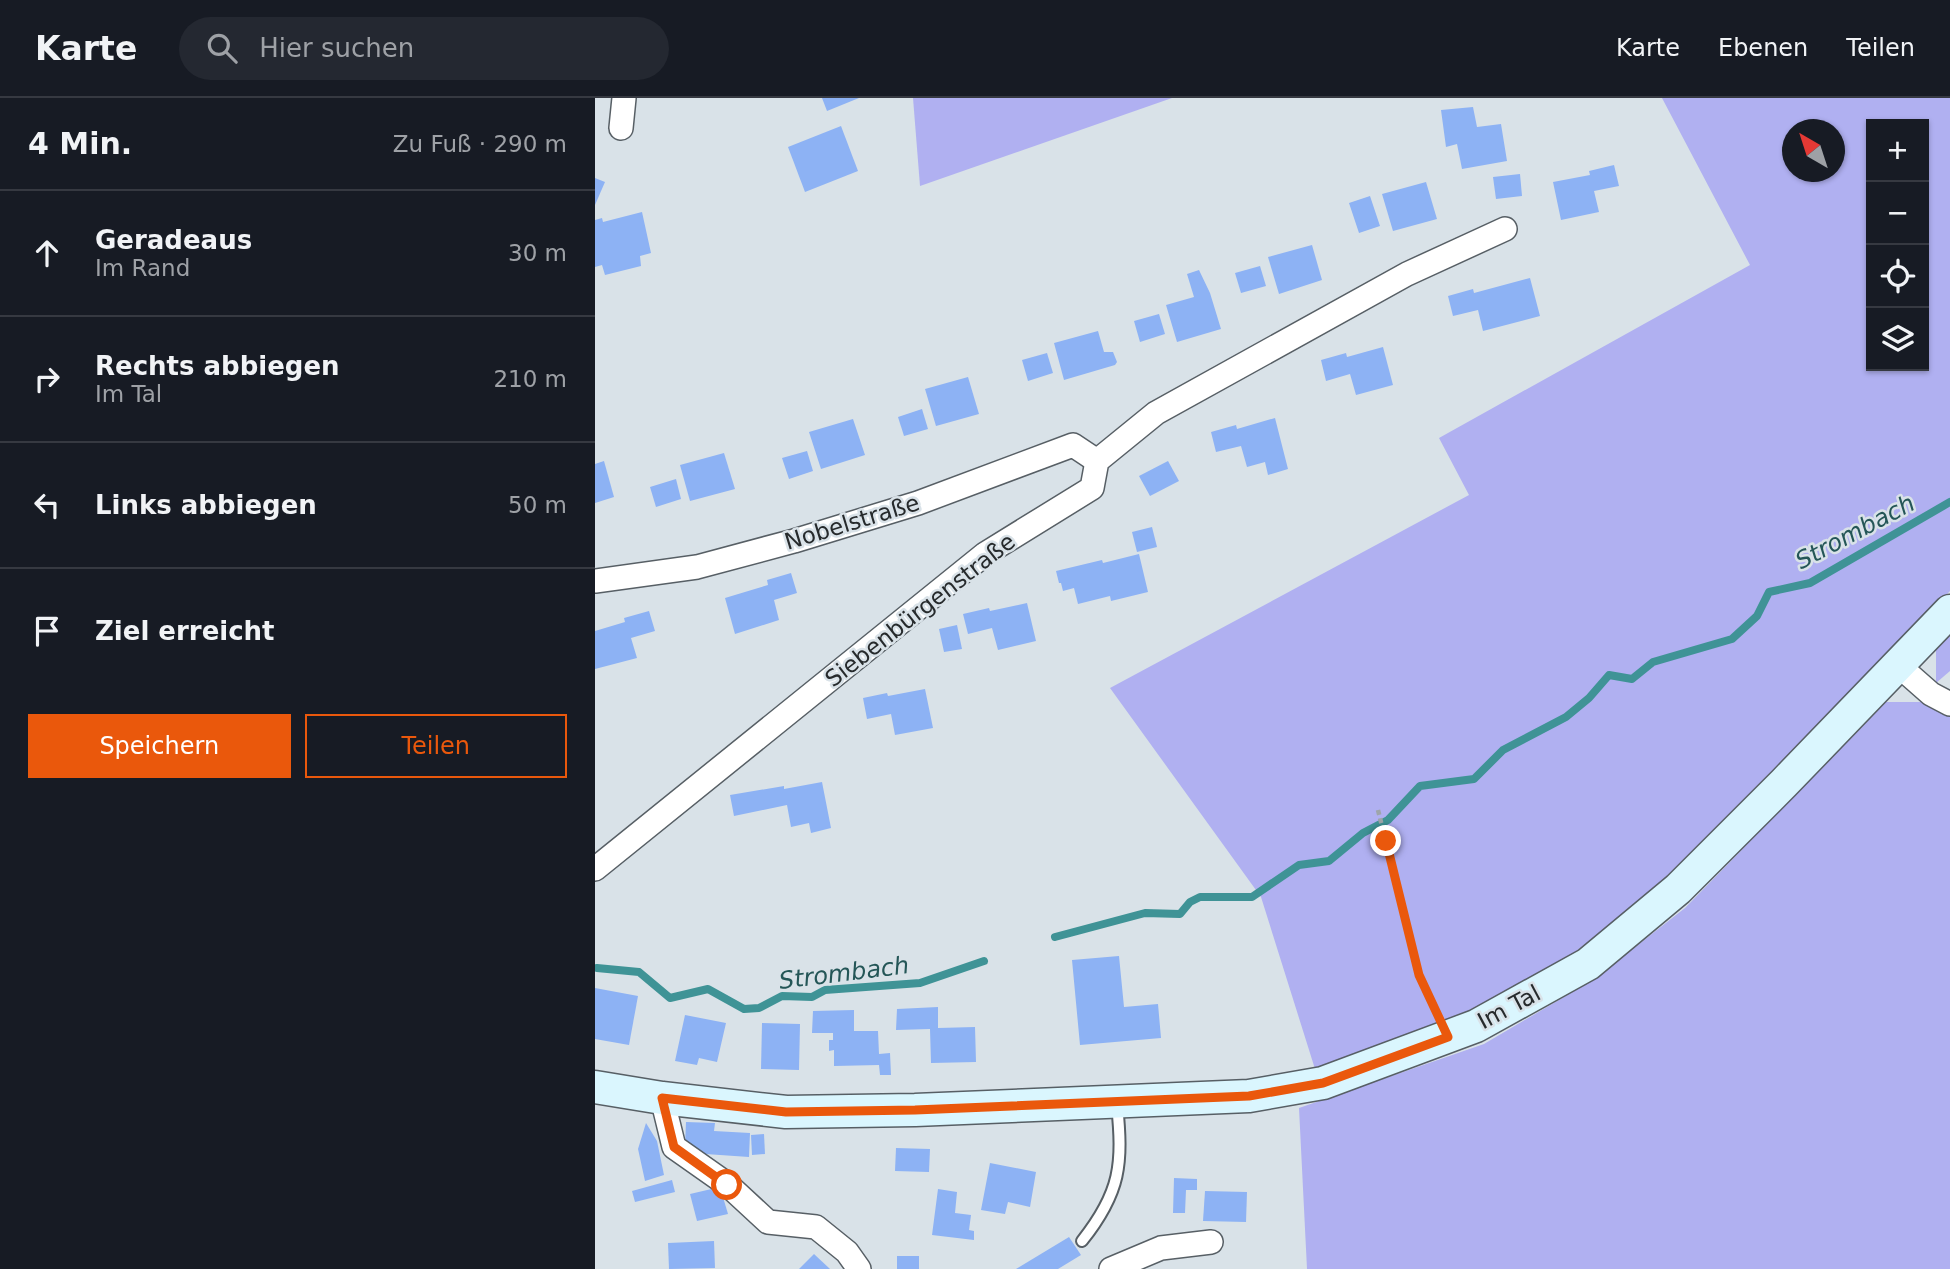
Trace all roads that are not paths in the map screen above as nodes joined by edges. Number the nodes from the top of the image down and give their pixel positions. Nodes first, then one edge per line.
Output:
1 (624, 98) edge
2 (621, 128) dead end
3 (1505, 229) dead end
4 (1097, 461) junction
5 (595, 581) edge
6 (1950, 611) edge
7 (1898, 665) junction
8 (1950, 704) edge
9 (595, 869) edge
10 (595, 1087) edge
11 (662, 1098) junction
12 (1117, 1101) junction
13 (1081, 1241) dead end
14 (1211, 1242) dead end
15 (859, 1269) edge
16 (1111, 1269) edge

1 - 2 street
3 - 4 street
4 - 5 street, Nobelstraße
4 - 9 street, Siebenbürgenstraße
6 - 7 main road, Im Tal
7 - 8 street
7 - 12 main road, Im Tal
10 - 11 main road, Im Tal
11 - 12 main road, Im Tal
11 - 15 street
12 - 13 lane
14 - 16 street

